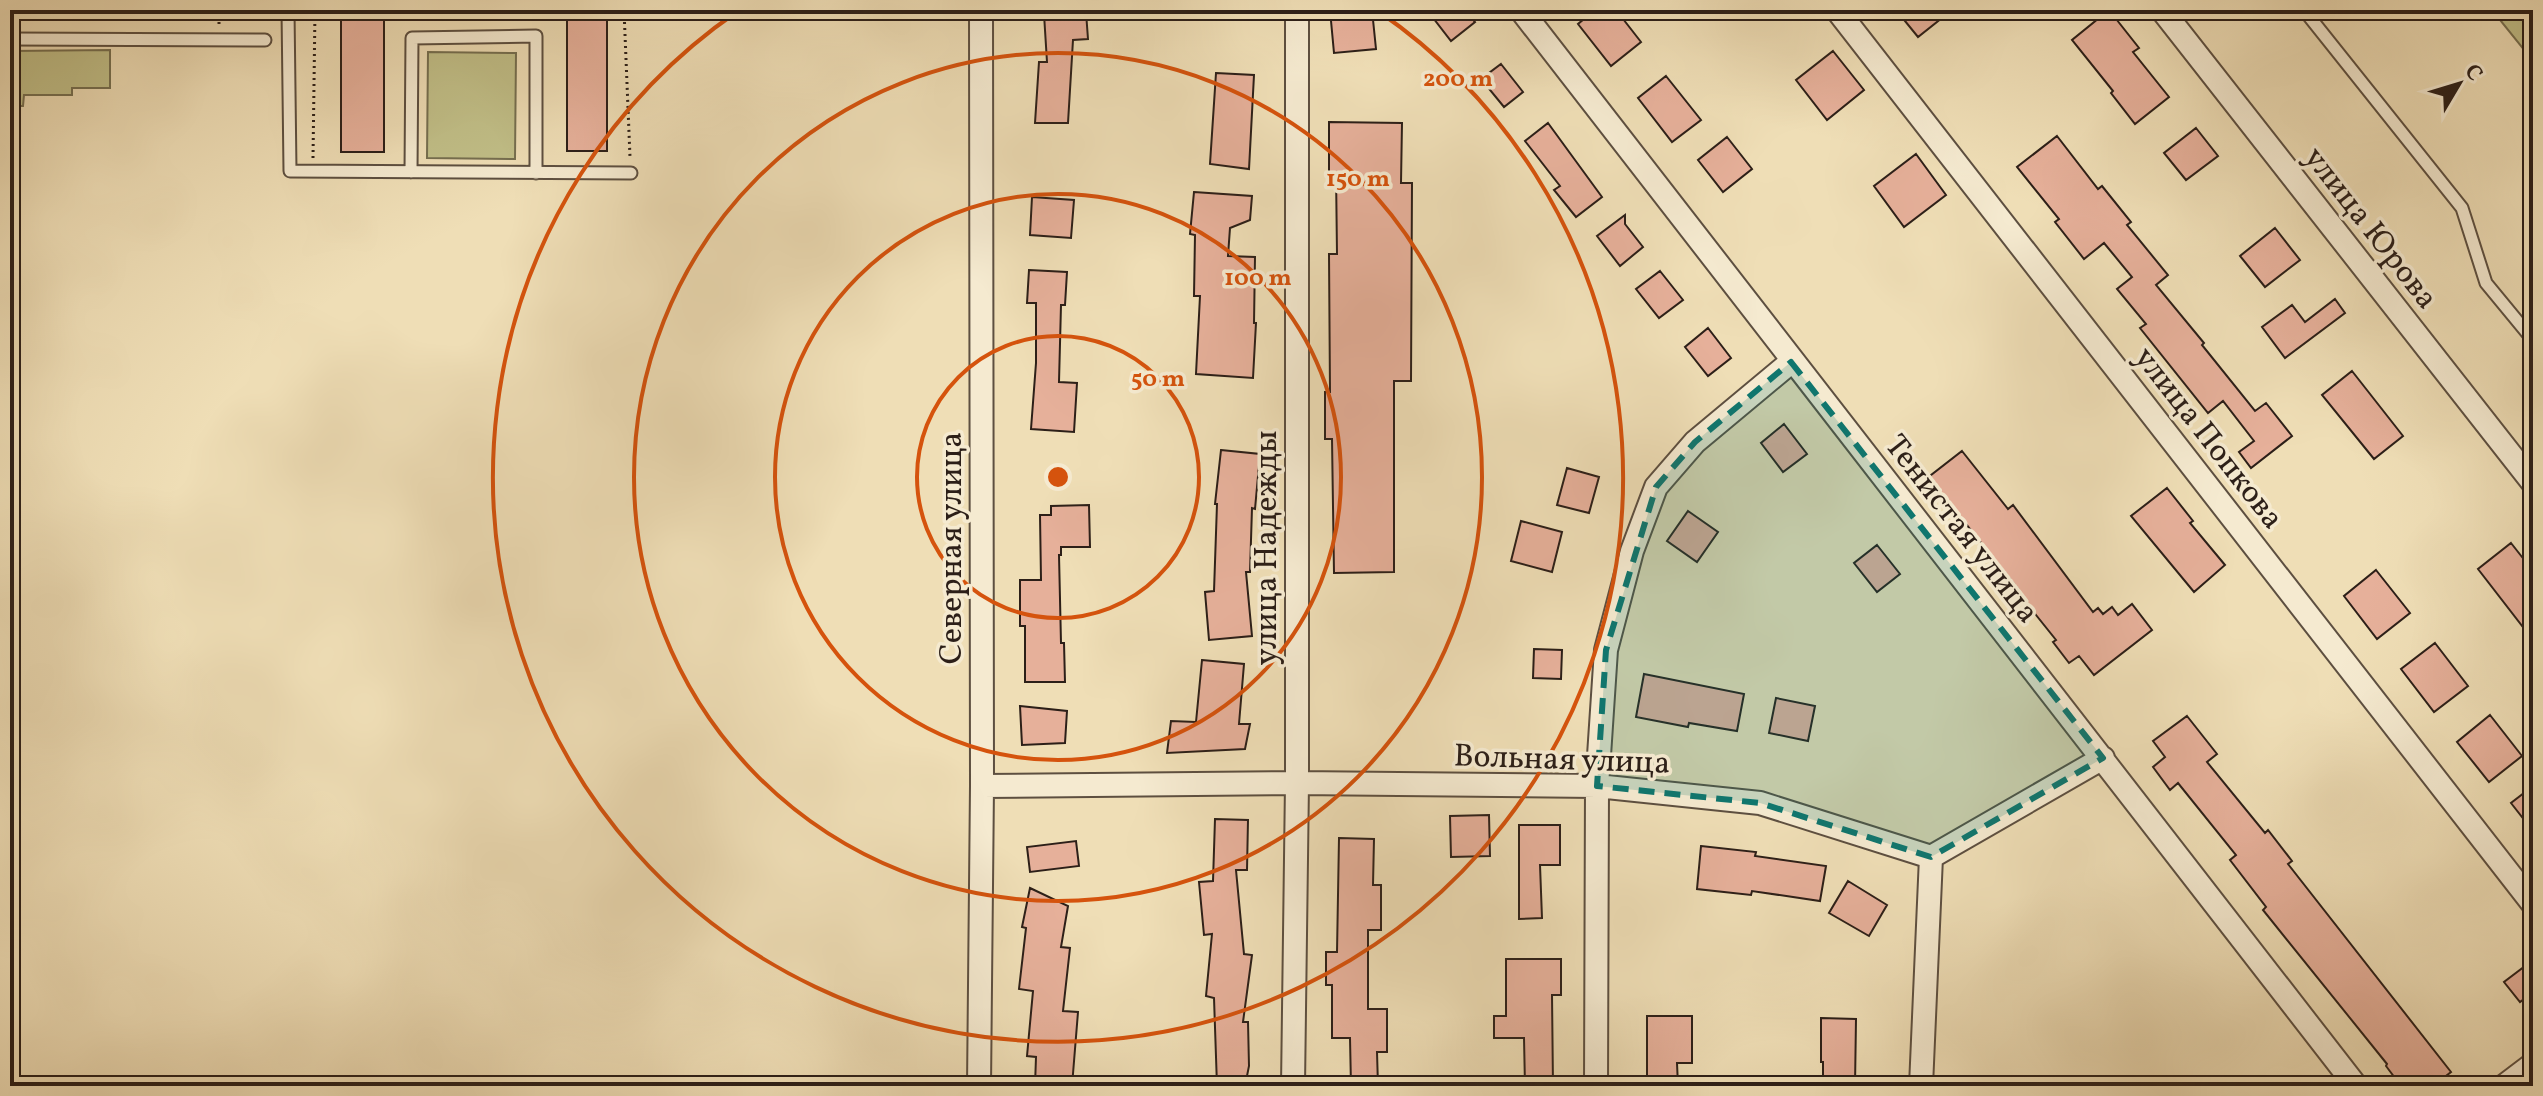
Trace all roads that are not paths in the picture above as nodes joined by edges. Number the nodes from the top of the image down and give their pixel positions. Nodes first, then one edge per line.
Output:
1 (288, 10) edge
2 (981, 10) edge
3 (1297, 10) edge
4 (1521, 10) edge
5 (1837, 10) edge
6 (2162, 10) edge
7 (2304, 10) edge
8 (10, 39) edge
9 (265, 40) dead end
10 (631, 168) road end
11 (411, 172) junction
12 (536, 173) junction
13 (2533, 340) edge
14 (1791, 362) junction
15 (2533, 483) edge
16 (2103, 758) junction
17 (1297, 783) junction
18 (982, 786) junction
19 (1597, 786) junction
20 (1931, 857) junction
21 (2533, 904) edge
22 (2533, 1064) edge
23 (979, 1086) edge
24 (1293, 1086) edge
25 (1596, 1086) edge
26 (1921, 1086) edge
27 (2356, 1086) edge
28 (2504, 1086) edge

1 - 11 lane
2 - 18 street, Северная улица
3 - 17 street, улица Надежды
4 - 14 street, Тенистая улица
5 - 21 street, улица Попкова
6 - 15 street, улица Юрова
7 - 13 lane
8 - 9 lane
10 - 12 lane
11 - 12 lane
11 - 12 lane
14 - 16 street, Тенистая улица
14 - 19 street
16 - 20 street
16 - 27 street, Тенистая улица
17 - 18 street, Вольная улица
17 - 19 street, Вольная улица
17 - 24 street, улица Надежды
18 - 23 street, Северная улица
19 - 20 street, Вольная улица
19 - 25 street
20 - 26 street
22 - 28 street

